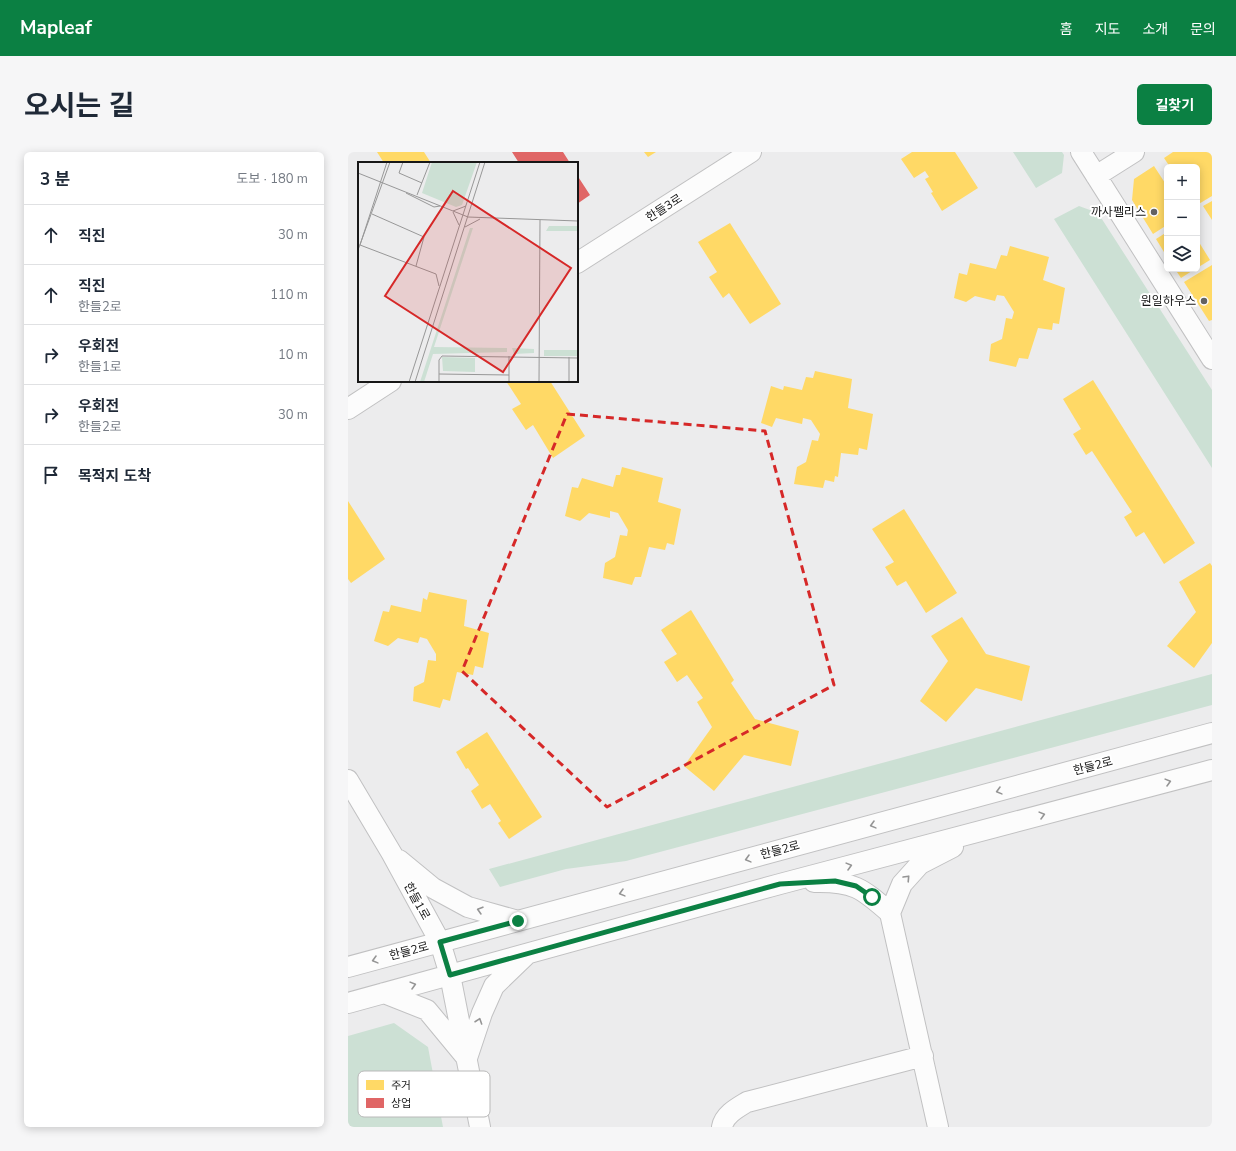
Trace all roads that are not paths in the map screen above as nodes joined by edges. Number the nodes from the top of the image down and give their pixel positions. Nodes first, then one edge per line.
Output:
1 (751, 152) edge
2 (1081, 152) edge
3 (1134, 152) edge
4 (1096, 176) junction
5 (578, 262) edge
6 (1212, 359) edge
7 (390, 382) edge
8 (348, 409) edge
9 (1212, 733) edge
10 (1212, 770) edge
11 (348, 780) edge
12 (1015, 823) junction
13 (392, 854) junction
14 (780, 884) junction
15 (890, 912) junction
16 (518, 921) junction
17 (440, 942) junction
18 (526, 954) junction
19 (348, 967) edge
20 (450, 975) junction
21 (384, 993) junction
22 (348, 1003) edge
23 (923, 1056) junction
24 (466, 1058) junction
25 (469, 1071) edge
26 (478, 1117) edge
27 (480, 1127) edge
28 (722, 1127) edge
29 (938, 1127) edge

1 - 5 street, 한들3로
2 - 4 street
3 - 4 street
4 - 6 street
7 - 8 street
9 -> 16 street, 한들2로
12 -> 10 street
11 - 13 street, 한들1로
14 -> 12 street
15 -> 12 street
16 -> 13 street
13 - 17 street, 한들1로
14 - 15 street
14 - 18 street
15 - 23 street
16 - 17 street, 한들2로
17 -> 19 street, 한들2로
17 - 20 street, 한들1로
18 - 20 street
24 -> 18 street
21 -> 20 street
20 - 24 street, 한들1로
21 - 22 street
21 - 24 street
23 - 28 street
23 - 29 street
24 - 25 street, 한들1로
26 - 27 street, 한들1로

